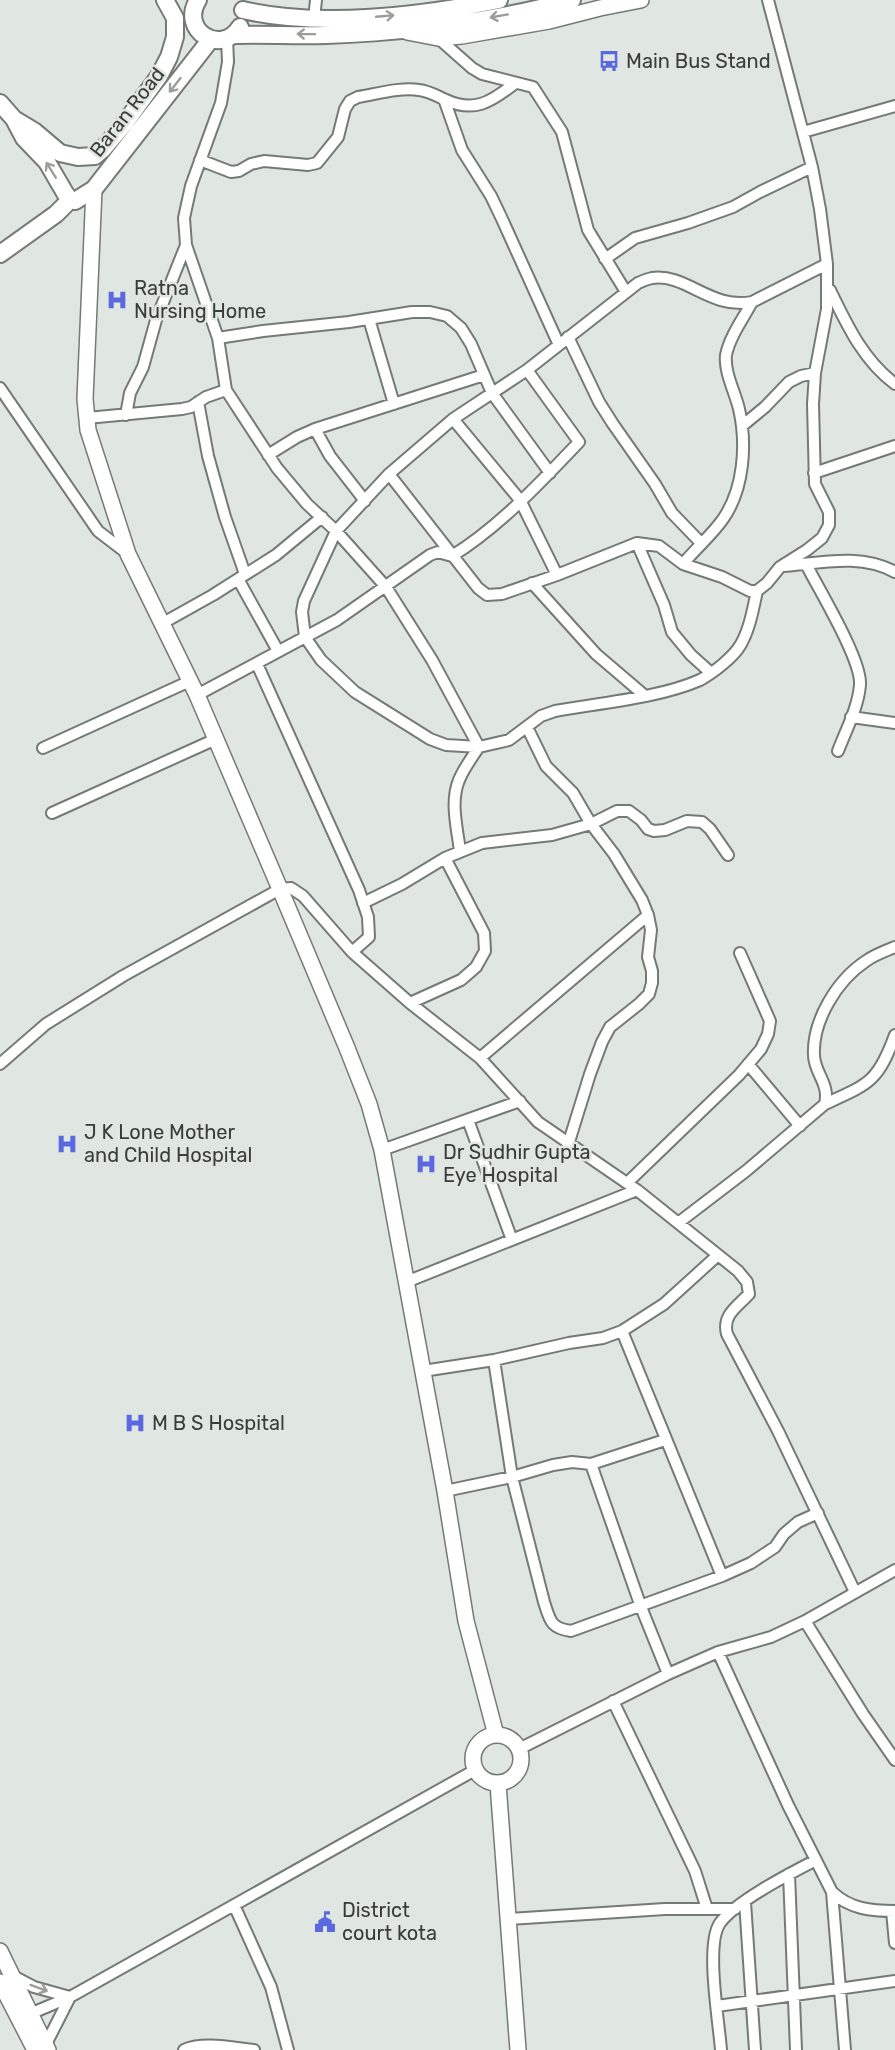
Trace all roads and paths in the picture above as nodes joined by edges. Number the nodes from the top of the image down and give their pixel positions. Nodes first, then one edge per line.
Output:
1 (165, 0) edge
2 (198, 0) edge
3 (316, 0) edge
4 (499, 0) edge
5 (641, 0) edge
6 (768, 0) edge
7 (564, 2) edge
8 (241, 5) edge
9 (439, 5) edge
10 (314, 19) junction
11 (398, 30) junction
12 (224, 37) junction
13 (438, 38) junction
14 (514, 84) junction
15 (444, 99) junction
16 (0, 104) edge
17 (895, 106) edge
18 (14, 119) junction
19 (803, 132) junction
20 (200, 160) junction
21 (812, 167) junction
22 (94, 189) junction
23 (70, 198) junction
24 (91, 229) junction
25 (0, 242) edge
26 (186, 244) junction
27 (0, 254) edge
28 (605, 259) junction
29 (827, 264) junction
30 (828, 287) junction
31 (626, 292) junction
32 (752, 302) junction
33 (369, 319) junction
34 (218, 338) junction
35 (563, 341) junction
36 (528, 370) junction
37 (815, 373) junction
38 (484, 375) junction
39 (895, 384) edge
40 (0, 388) edge
41 (226, 390) junction
42 (492, 393) junction
43 (198, 402) junction
44 (394, 404) junction
45 (126, 415) junction
46 (87, 418) junction
47 (453, 419) junction
48 (742, 426) junction
49 (315, 429) junction
50 (895, 446) edge
51 (268, 455) junction
52 (550, 472) junction
53 (814, 473) junction
54 (389, 474) junction
55 (520, 500) junction
56 (365, 501) junction
57 (322, 518) junction
58 (336, 531) junction
59 (637, 543) junction
60 (701, 543) junction
61 (128, 554) junction
62 (452, 556) junction
63 (682, 564) junction
64 (806, 564) junction
65 (780, 567) junction
66 (895, 572) edge
67 (557, 575) junction
68 (242, 577) junction
69 (532, 583) junction
70 (386, 587) junction
71 (757, 591) junction
72 (163, 623) junction
73 (304, 637) junction
74 (278, 651) junction
75 (257, 664) junction
76 (711, 673) junction
77 (190, 681) junction
78 (197, 695) junction
79 (644, 695) junction
80 (851, 717) junction
81 (895, 723) edge
82 (528, 727) junction
83 (216, 739) junction
84 (479, 747) junction
85 (43, 748) dead end
86 (838, 751) dead end
87 (52, 813) dead end
88 (591, 824) junction
89 (460, 851) junction
90 (728, 855) dead end
91 (445, 858) junction
92 (280, 889) junction
93 (363, 903) junction
94 (648, 915) junction
95 (895, 947) edge
96 (352, 952) junction
97 (740, 953) dead end
98 (410, 1003) junction
99 (895, 1035) edge
100 (480, 1058) junction
101 (0, 1064) edge
102 (748, 1064) junction
103 (520, 1101) junction
104 (825, 1104) junction
105 (468, 1120) junction
106 (800, 1126) junction
107 (568, 1145) junction
108 (382, 1150) junction
109 (627, 1184) junction
110 (637, 1190) junction
111 (678, 1223) junction
112 (512, 1240) junction
113 (718, 1255) junction
114 (406, 1282) junction
115 (622, 1331) junction
116 (494, 1360) junction
117 (423, 1371) junction
118 (665, 1440) junction
119 (591, 1464) junction
120 (512, 1477) junction
121 (445, 1491) junction
122 (818, 1513) junction
123 (895, 1570) edge
124 (722, 1576) junction
125 (855, 1592) junction
126 (641, 1607) junction
127 (805, 1620) junction
128 (718, 1652) junction
129 (668, 1674) junction
130 (613, 1701) junction
131 (496, 1735) junction
132 (519, 1749) junction
133 (895, 1760) edge
134 (475, 1770) junction
135 (498, 1784) junction
136 (816, 1860) junction
137 (789, 1874) junction
138 (832, 1892) junction
139 (234, 1905) junction
140 (740, 1906) junction
141 (707, 1909) junction
142 (894, 1911) edge
143 (508, 1919) junction
144 (895, 1943) edge
145 (0, 1951) edge
146 (5, 1978) edge
147 (895, 1981) edge
148 (840, 1990) junction
149 (795, 1995) junction
150 (70, 1997) junction
151 (752, 2002) junction
152 (717, 2006) junction
153 (25, 2017) junction
154 (43, 2048) edge
155 (184, 2050) edge
156 (254, 2050) edge
157 (288, 2050) edge
158 (518, 2050) edge
159 (721, 2050) edge
160 (755, 2050) edge
161 (796, 2050) edge
162 (845, 2050) edge

1 - 18 main road, Baran Road
2 - 12 main road
3 - 10 street
4 - 9 main road
5 - 13 street
6 - 19 street
7 -> 11 main road
8 - 10 main road
8 - 12 main road, Baran Road
10 -> 9 main road
11 -> 12 main road
11 - 13 street
12 - 20 street
12 -> 22 main road, Baran Road
13 - 14 street
14 - 15 street
14 - 28 street
15 - 20 street
15 - 35 street
16 - 18 main road, Baran Road
17 - 19 street
23 -> 18 main road, Baran Road
19 - 21 street
20 - 26 street
21 - 28 street
21 - 29 street
22 - 23 main road, Baran Road
22 - 24 street
23 - 24 street
23 - 25 main road, Baran Road
23 - 27 main road, Baran Road
24 - 46 street
26 - 34 street
26 - 45 street
28 - 31 street
29 - 30 street
29 - 32 street
30 - 37 street
30 - 39 street
31 - 32 street
31 - 35 street
32 - 48 street
33 - 34 street
33 - 38 street
33 - 44 street
34 - 41 street
35 - 36 street
35 - 60 street
36 - 42 street
36 - 52 street
37 - 48 street
37 - 53 street
38 - 42 street
38 - 44 street
40 - 61 street
41 - 43 street
41 - 51 street
42 - 47 street
42 - 52 street
43 - 45 street
43 - 68 street
44 - 49 street
45 - 46 street
46 - 61 street
47 - 54 street
47 - 55 street
48 - 60 street
49 - 51 street
49 - 56 street
50 - 53 street
51 - 57 street
52 - 55 street
53 - 65 street
54 - 56 street
54 - 62 street
55 - 62 street
55 - 67 street
56 - 58 street
57 - 58 street
57 - 68 street
58 - 70 street
58 - 73 street
59 - 63 street
59 - 67 street
59 - 76 street
60 - 63 street
61 - 72 street
62 - 69 street
62 - 70 street
63 - 71 street
64 - 65 street
64 - 66 street
64 - 80 street
65 - 71 street
67 - 69 street
68 - 72 street
68 - 74 street
69 - 79 street
70 - 73 street
70 - 84 street
71 - 76 street
72 - 77 street
73 - 74 street
73 - 84 street
74 - 75 street
75 - 78 street
75 - 93 street
76 - 79 street
77 - 78 street
77 - 85 street
78 - 83 street
79 - 82 street
80 - 81 street
80 - 86 street
82 - 84 street
82 - 88 street
83 - 87 street
83 - 92 street
84 - 89 street
88 - 89 street
88 - 90 street
88 - 94 street
89 - 91 street
91 - 93 street
91 - 98 street
92 - 96 street
92 - 101 street
92 - 108 street
93 - 96 street
94 - 100 street
94 - 107 street
95 - 104 street
96 - 98 street
97 - 102 street
98 - 100 street
99 - 104 street
100 - 103 street
102 - 106 street
102 - 109 street
103 - 105 street
103 - 107 street
104 - 106 street
105 - 108 street
105 - 112 street
106 - 111 street
107 - 109 street
108 - 114 street
109 - 110 street
110 - 111 street
110 - 112 street
111 - 113 street
112 - 114 street
113 - 115 street
113 - 122 street
114 - 117 street
115 - 116 street
115 - 118 street
116 - 117 street
116 - 120 street
117 - 121 street
118 - 119 street
118 - 124 street
119 - 120 street
119 - 126 street
120 - 121 street
120 - 126 street
121 - 131 street
122 - 124 street
122 - 125 street
123 - 125 street
124 - 126 street
125 - 127 street
126 - 129 street
127 - 128 street
127 - 133 street
128 - 129 street
128 - 136 street
129 - 130 street
130 - 132 street
130 - 141 street
131 - 132 street
131 - 134 street
132 - 135 street
134 - 135 street
134 - 139 street
135 - 143 street
136 - 137 street
136 - 138 street
137 - 140 street
137 - 149 street
138 - 142 street
138 - 148 street
139 - 150 street
139 - 157 street
140 - 141 street
140 - 151 street
140 - 152 street
141 - 143 street
142 - 144 street
143 - 158 street
145 - 146 street
146 -> 150 street
146 - 153 street
147 - 148 street
148 - 149 street
148 - 162 street
149 - 151 street
149 - 161 street
150 - 153 street
150 - 154 street
151 - 152 street
151 - 160 street
152 - 159 street
153 - 154 street
155 - 156 street

